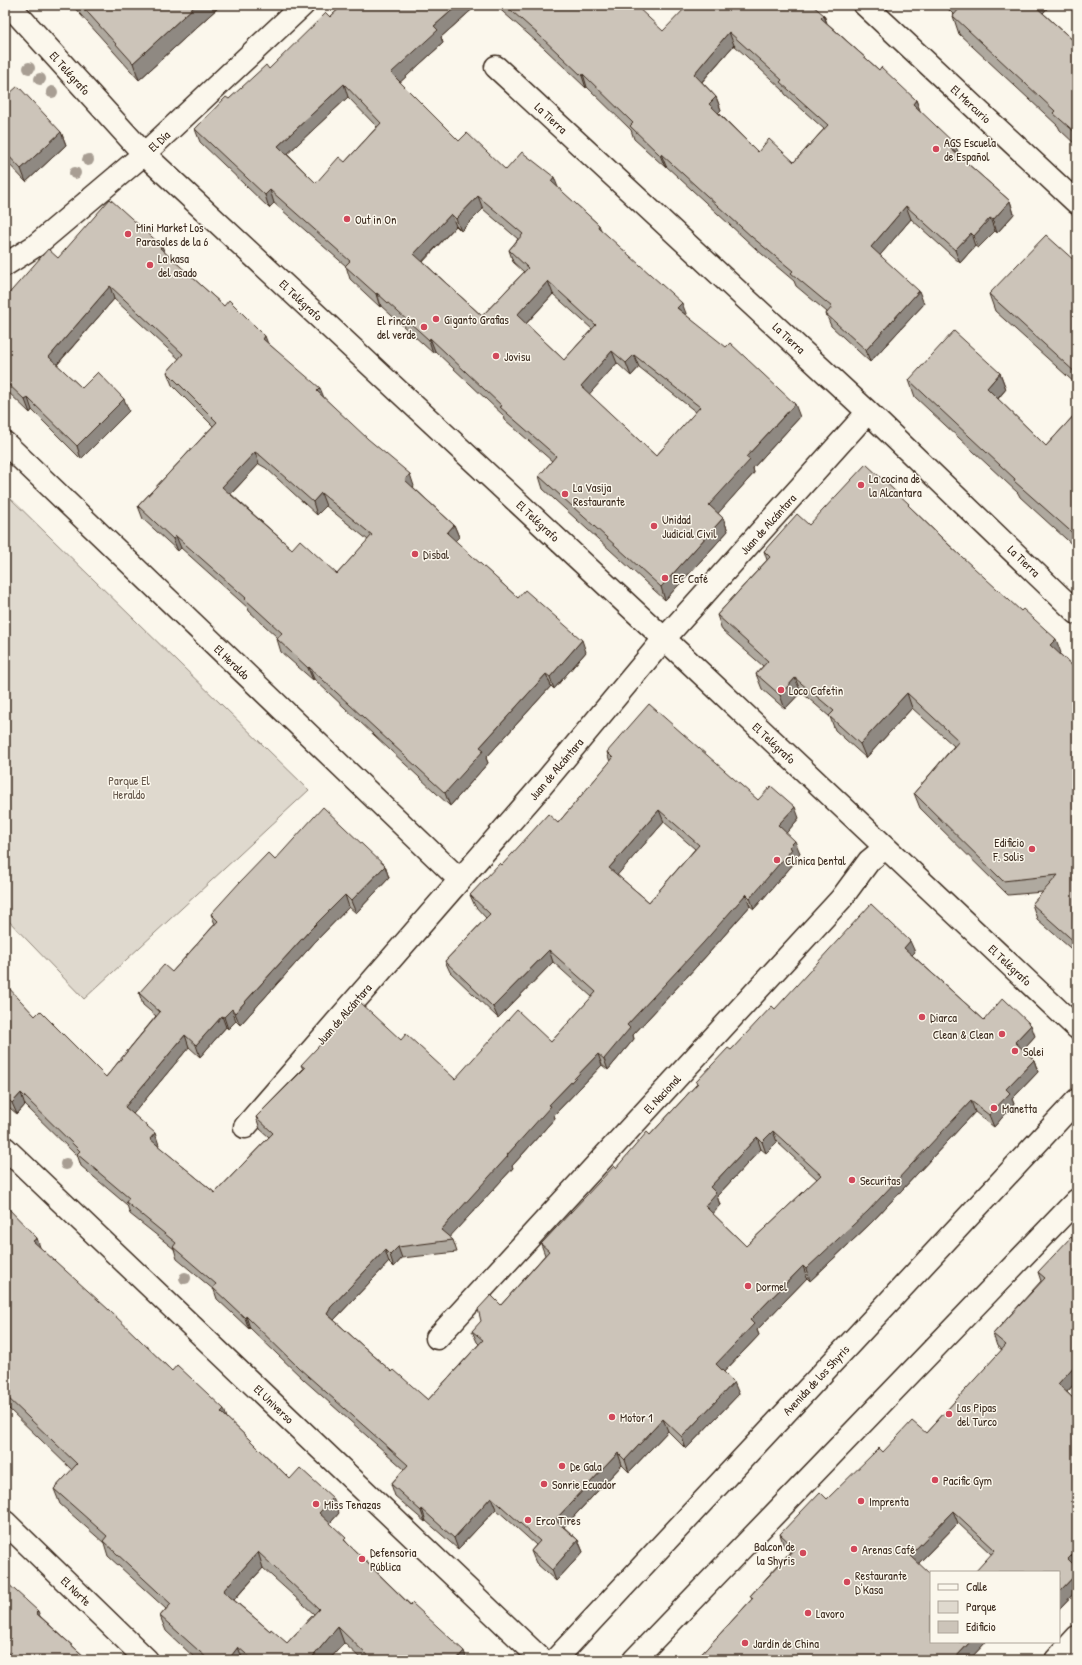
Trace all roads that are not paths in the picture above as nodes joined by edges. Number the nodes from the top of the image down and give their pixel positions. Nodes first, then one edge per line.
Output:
1 (9, 5) edge
2 (303, 5) edge
3 (865, 5) edge
4 (496, 67) dead end
5 (144, 154) junction
6 (1077, 203) edge
7 (5, 265) edge
8 (868, 412) junction
9 (5, 443) edge
10 (1077, 612) edge
11 (664, 639) junction
12 (885, 848) junction
13 (460, 880) junction
14 (1077, 1028) edge
15 (1077, 1100) edge
16 (245, 1127) dead end
17 (7, 1155) edge
18 (1077, 1200) edge
19 (437, 1338) dead end
20 (5, 1522) edge
21 (1077, 1636) edge
22 (147, 1660) edge
23 (542, 1660) edge
24 (555, 1660) edge
25 (634, 1660) edge
26 (1056, 1660) edge

1 - 5 street, El Telégrafo
2 - 5 street, El Día
3 - 6 street, El Mercurio
4 - 8 street, La Tierra
5 - 7 street, El Día
5 - 11 street, El Telégrafo
8 - 10 street, La Tierra
8 - 11 street, Juan de Alcántara
9 - 13 street, El Heraldo
11 - 12 street, El Telégrafo
11 - 13 street, Juan de Alcántara
12 - 14 street, El Telégrafo
12 - 19 street, El Nacional
13 - 16 street, Juan de Alcántara
15 - 24 street, Avenida de los Shyris
17 - 23 street, El Universo
18 - 25 street
20 - 22 street, El Norte
21 - 26 street

